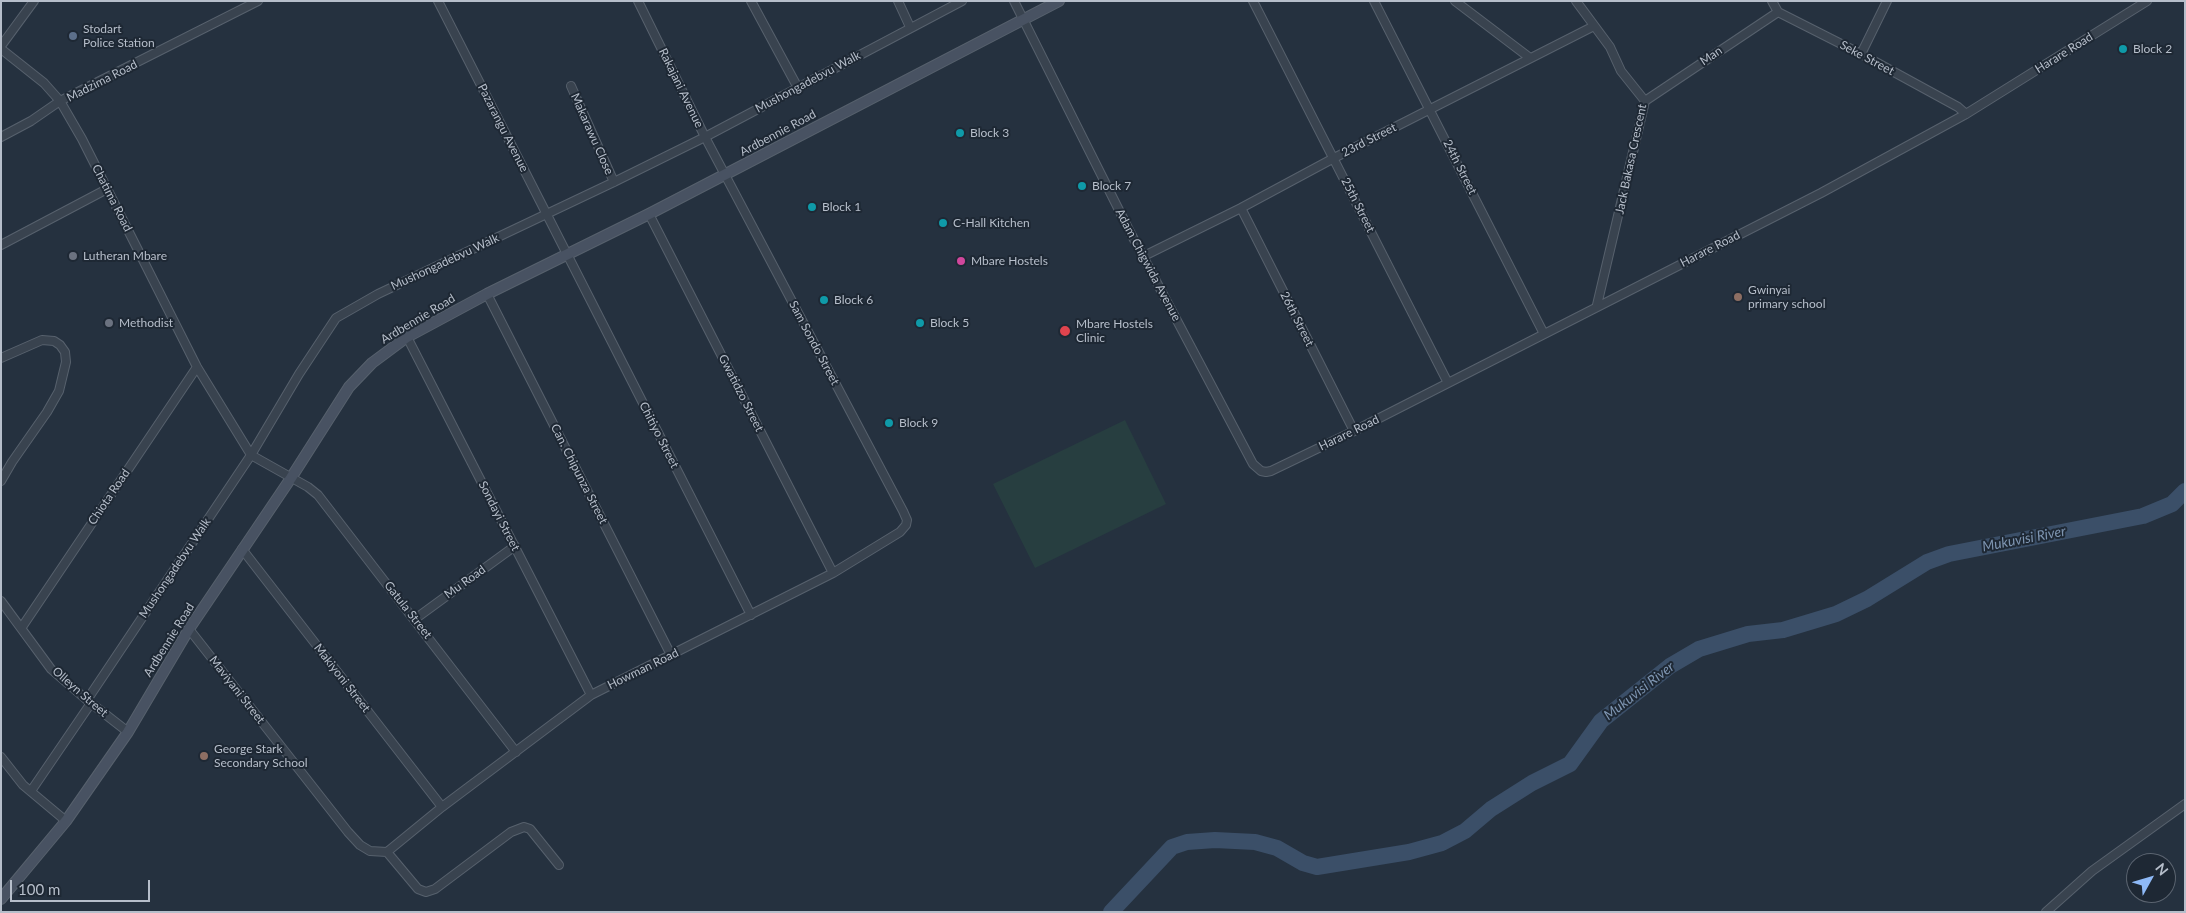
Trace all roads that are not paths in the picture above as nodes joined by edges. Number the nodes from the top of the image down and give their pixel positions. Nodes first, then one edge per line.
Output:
1 (34, 1) edge
2 (258, 1) edge
3 (438, 1) edge
4 (638, 1) edge
5 (751, 1) edge
6 (898, 1) edge
7 (962, 1) edge
8 (1014, 1) edge
9 (1059, 1) edge
10 (1253, 1) edge
11 (1374, 1) edge
12 (1455, 1) edge
13 (1576, 1) edge
14 (1772, 1) edge
15 (1887, 1) edge
16 (2128, 1) edge
17 (2147, 1) edge
18 (2134, 10) junction
19 (1778, 12) junction
20 (1024, 19) junction
21 (1594, 26) junction
22 (910, 27) junction
23 (1, 47) edge
24 (1861, 54) junction
25 (1530, 58) junction
26 (571, 86) dead end
27 (798, 88) junction
28 (1645, 101) junction
29 (60, 102) junction
30 (1430, 109) junction
31 (1966, 114) junction
32 (1, 137) edge
33 (705, 137) junction
34 (1334, 158) junction
35 (725, 174) junction
36 (614, 182) junction
37 (107, 189) junction
38 (1241, 208) junction
39 (545, 214) junction
40 (649, 214) junction
41 (1, 245) edge
42 (567, 255) junction
43 (1144, 256) junction
44 (486, 294) junction
45 (1597, 305) junction
46 (1544, 334) junction
47 (408, 337) junction
48 (1, 358) edge
49 (197, 367) junction
50 (1448, 383) junction
51 (1354, 431) junction
52 (251, 455) junction
53 (1261, 471) joint
54 (291, 478) junction
55 (1, 481) edge
56 (904, 511) joint
57 (515, 546) junction
58 (242, 549) junction
59 (833, 572) junction
60 (1, 601) edge
61 (751, 615) junction
62 (415, 619) junction
63 (22, 627) junction
64 (189, 629) junction
65 (671, 655) junction
66 (591, 695) junction
67 (89, 702) junction
68 (128, 732) junction
69 (516, 752) junction
70 (1, 757) edge
71 (31, 791) junction
72 (2185, 804) edge
73 (442, 807) junction
74 (66, 821) junction
75 (387, 852) junction
76 (559, 865) dead end
77 (1, 899) edge
78 (2046, 912) edge

1 - 23 street
2 - 29 street, Madzima Road
3 - 39 street, Pazarangu Avenue
4 - 33 street, Rakajani Avenue
5 - 27 street
6 - 22 street
7 - 22 street, Mushongadebvu Walk
8 - 20 street, Adam Chigwida Avenue
9 - 20 main road, Ardbennie Road
10 - 34 street, 25th Street
11 - 30 street, 24th Street
12 - 25 street
13 - 21 street, Jack Bakasa Crescent
14 - 19 street
15 - 24 street
16 - 18 street
17 - 18 street, Harare Road
18 - 31 street, Harare Road
19 - 24 street, Seke Street
19 - 28 street, Man
20 - 35 main road, Ardbennie Road
20 - 43 street, Adam Chigwida Avenue
21 - 25 street, 23rd Street
21 - 28 street, Jack Bakasa Crescent
22 - 27 street, Mushongadebvu Walk
23 - 29 street, Chatima Road
24 - 31 street, Seke Street
25 - 30 street, 23rd Street
26 - 36 street, Makarawu Close
27 - 33 street, Mushongadebvu Walk
28 - 45 street, Jack Bakasa Crescent
29 - 32 street, Madzima Road
29 - 37 street, Chatima Road
30 - 34 street, 23rd Street
30 - 46 street, 24th Street
31 - 45 street, Harare Road
33 - 35 street, Rakajani Avenue
33 - 36 street, Mushongadebvu Walk
34 - 38 street, 23rd Street
34 - 50 street, 25th Street
35 - 40 main road, Ardbennie Road
35 - 56 street, Sam Sondo Street
36 - 39 street, Mushongadebvu Walk
37 - 41 street
37 - 49 street, Chatima Road
38 - 43 street, 23rd Street
38 - 51 street, 26th Street
39 - 42 street, Pazarangu Avenue
39 - 52 street, Mushongadebvu Walk
40 - 42 main road, Ardbennie Road
40 - 59 street, Gwatidzo Street
42 - 44 main road, Ardbennie Road
42 - 61 street, Chitiyo Street
43 - 53 street, Adam Chigwida Avenue
44 - 47 main road, Ardbennie Road
44 - 65 street, Can. Chipunza Street
45 - 46 street, Harare Road
46 - 50 street, Harare Road
47 - 54 main road, Ardbennie Road
47 - 57 street, Sondayi Street
48 - 55 street
49 - 52 street, Chatima Road
49 - 63 street, Chiota Road
50 - 51 street, Harare Road
51 - 53 street, Harare Road
52 - 54 street, Chatima Road
52 - 67 street, Mushongadebvu Walk
54 - 58 main road, Ardbennie Road
54 - 62 street, Gatula Street
56 - 59 street, Howman Road
57 - 62 street, Mu Road
57 - 66 street, Sondayi Street
58 - 64 main road, Ardbennie Road
58 - 73 street, Makiyoni Street
59 - 61 street, Howman Road
60 - 63 street, Olleyn Street
61 - 65 street, Howman Road
62 - 69 street, Gatula Street
63 - 67 street, Olleyn Street
64 - 68 main road, Ardbennie Road
64 - 75 street, Maviyani Street
65 - 66 street, Howman Road
66 - 69 street, Howman Road
67 - 68 street, Olleyn Street
67 - 71 street, Mushongadebvu Walk
68 - 74 main road, Ardbennie Road
69 - 73 street, Howman Road
70 - 71 street
71 - 74 street
72 - 78 street
73 - 75 street, Howman Road
74 - 77 main road, Ardbennie Road
75 - 76 street

